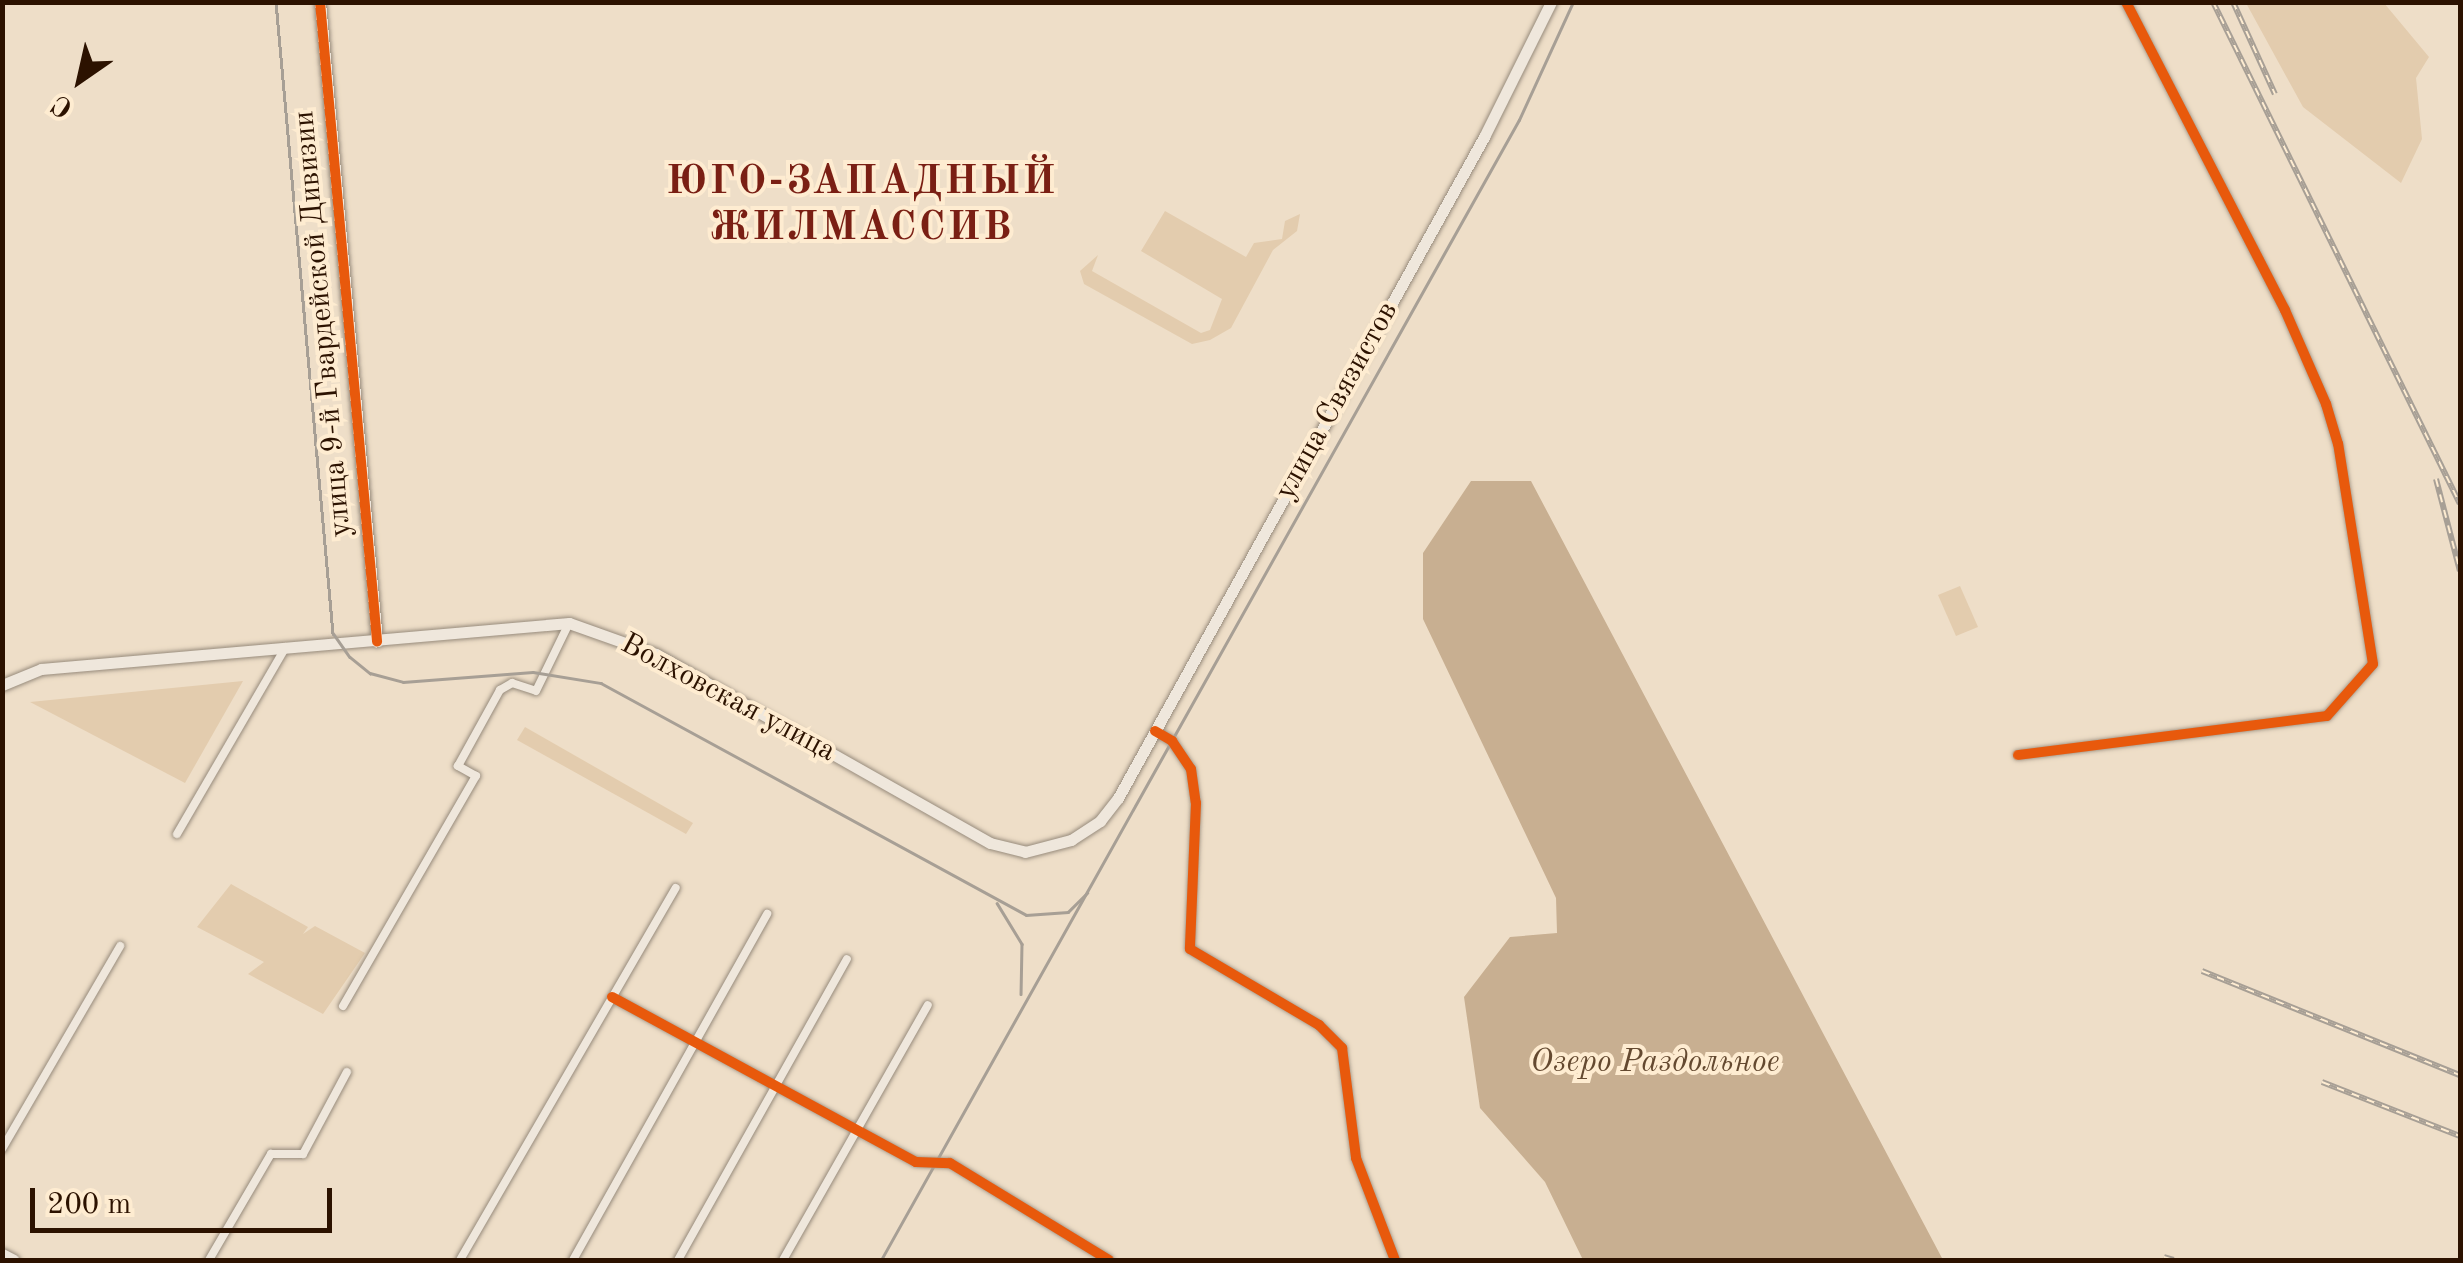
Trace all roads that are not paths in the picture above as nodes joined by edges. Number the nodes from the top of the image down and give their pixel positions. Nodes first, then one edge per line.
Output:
1 (320, 2) edge
2 (1550, 2) edge
3 (2126, 2) edge
4 (570, 624) junction
5 (377, 641) junction
6 (286, 647) junction
7 (2, 684) edge
8 (1155, 731) junction
9 (2018, 754) dead end
10 (1118, 798) joint
11 (177, 834) dead end
12 (676, 888) dead end
13 (767, 914) dead end
14 (120, 946) dead end
15 (846, 959) dead end
16 (612, 997) junction
17 (928, 1005) dead end
18 (343, 1006) dead end
19 (696, 1041) junction
20 (347, 1072) dead end
21 (775, 1085) junction
22 (856, 1129) junction
23 (2, 1149) edge
24 (2, 1254) edge
25 (14, 1260) edge
26 (209, 1260) edge
27 (460, 1260) edge
28 (573, 1260) edge
29 (678, 1260) edge
30 (783, 1260) edge
31 (1108, 1260) edge
32 (1395, 1260) edge

1 - 5 main road, улица 9-й Гвардейской Дивизии
2 - 8 main road, улица Связистов
3 - 9 street
4 - 5 main road, Волховская улица
4 - 10 main road, Волховская улица
4 - 18 street
5 - 6 main road, Волховская улица
6 - 7 main road, Волховская улица
6 - 11 street
8 - 10 main road, улица Связистов
8 - 32 street
12 - 16 street
13 - 19 street
14 - 23 street
15 - 21 street
16 - 19 street
16 - 27 street
17 - 22 street
19 - 21 street
19 - 28 street
20 - 26 street
21 - 22 street
21 - 29 street
22 - 30 street
22 - 31 street
24 - 25 main road

